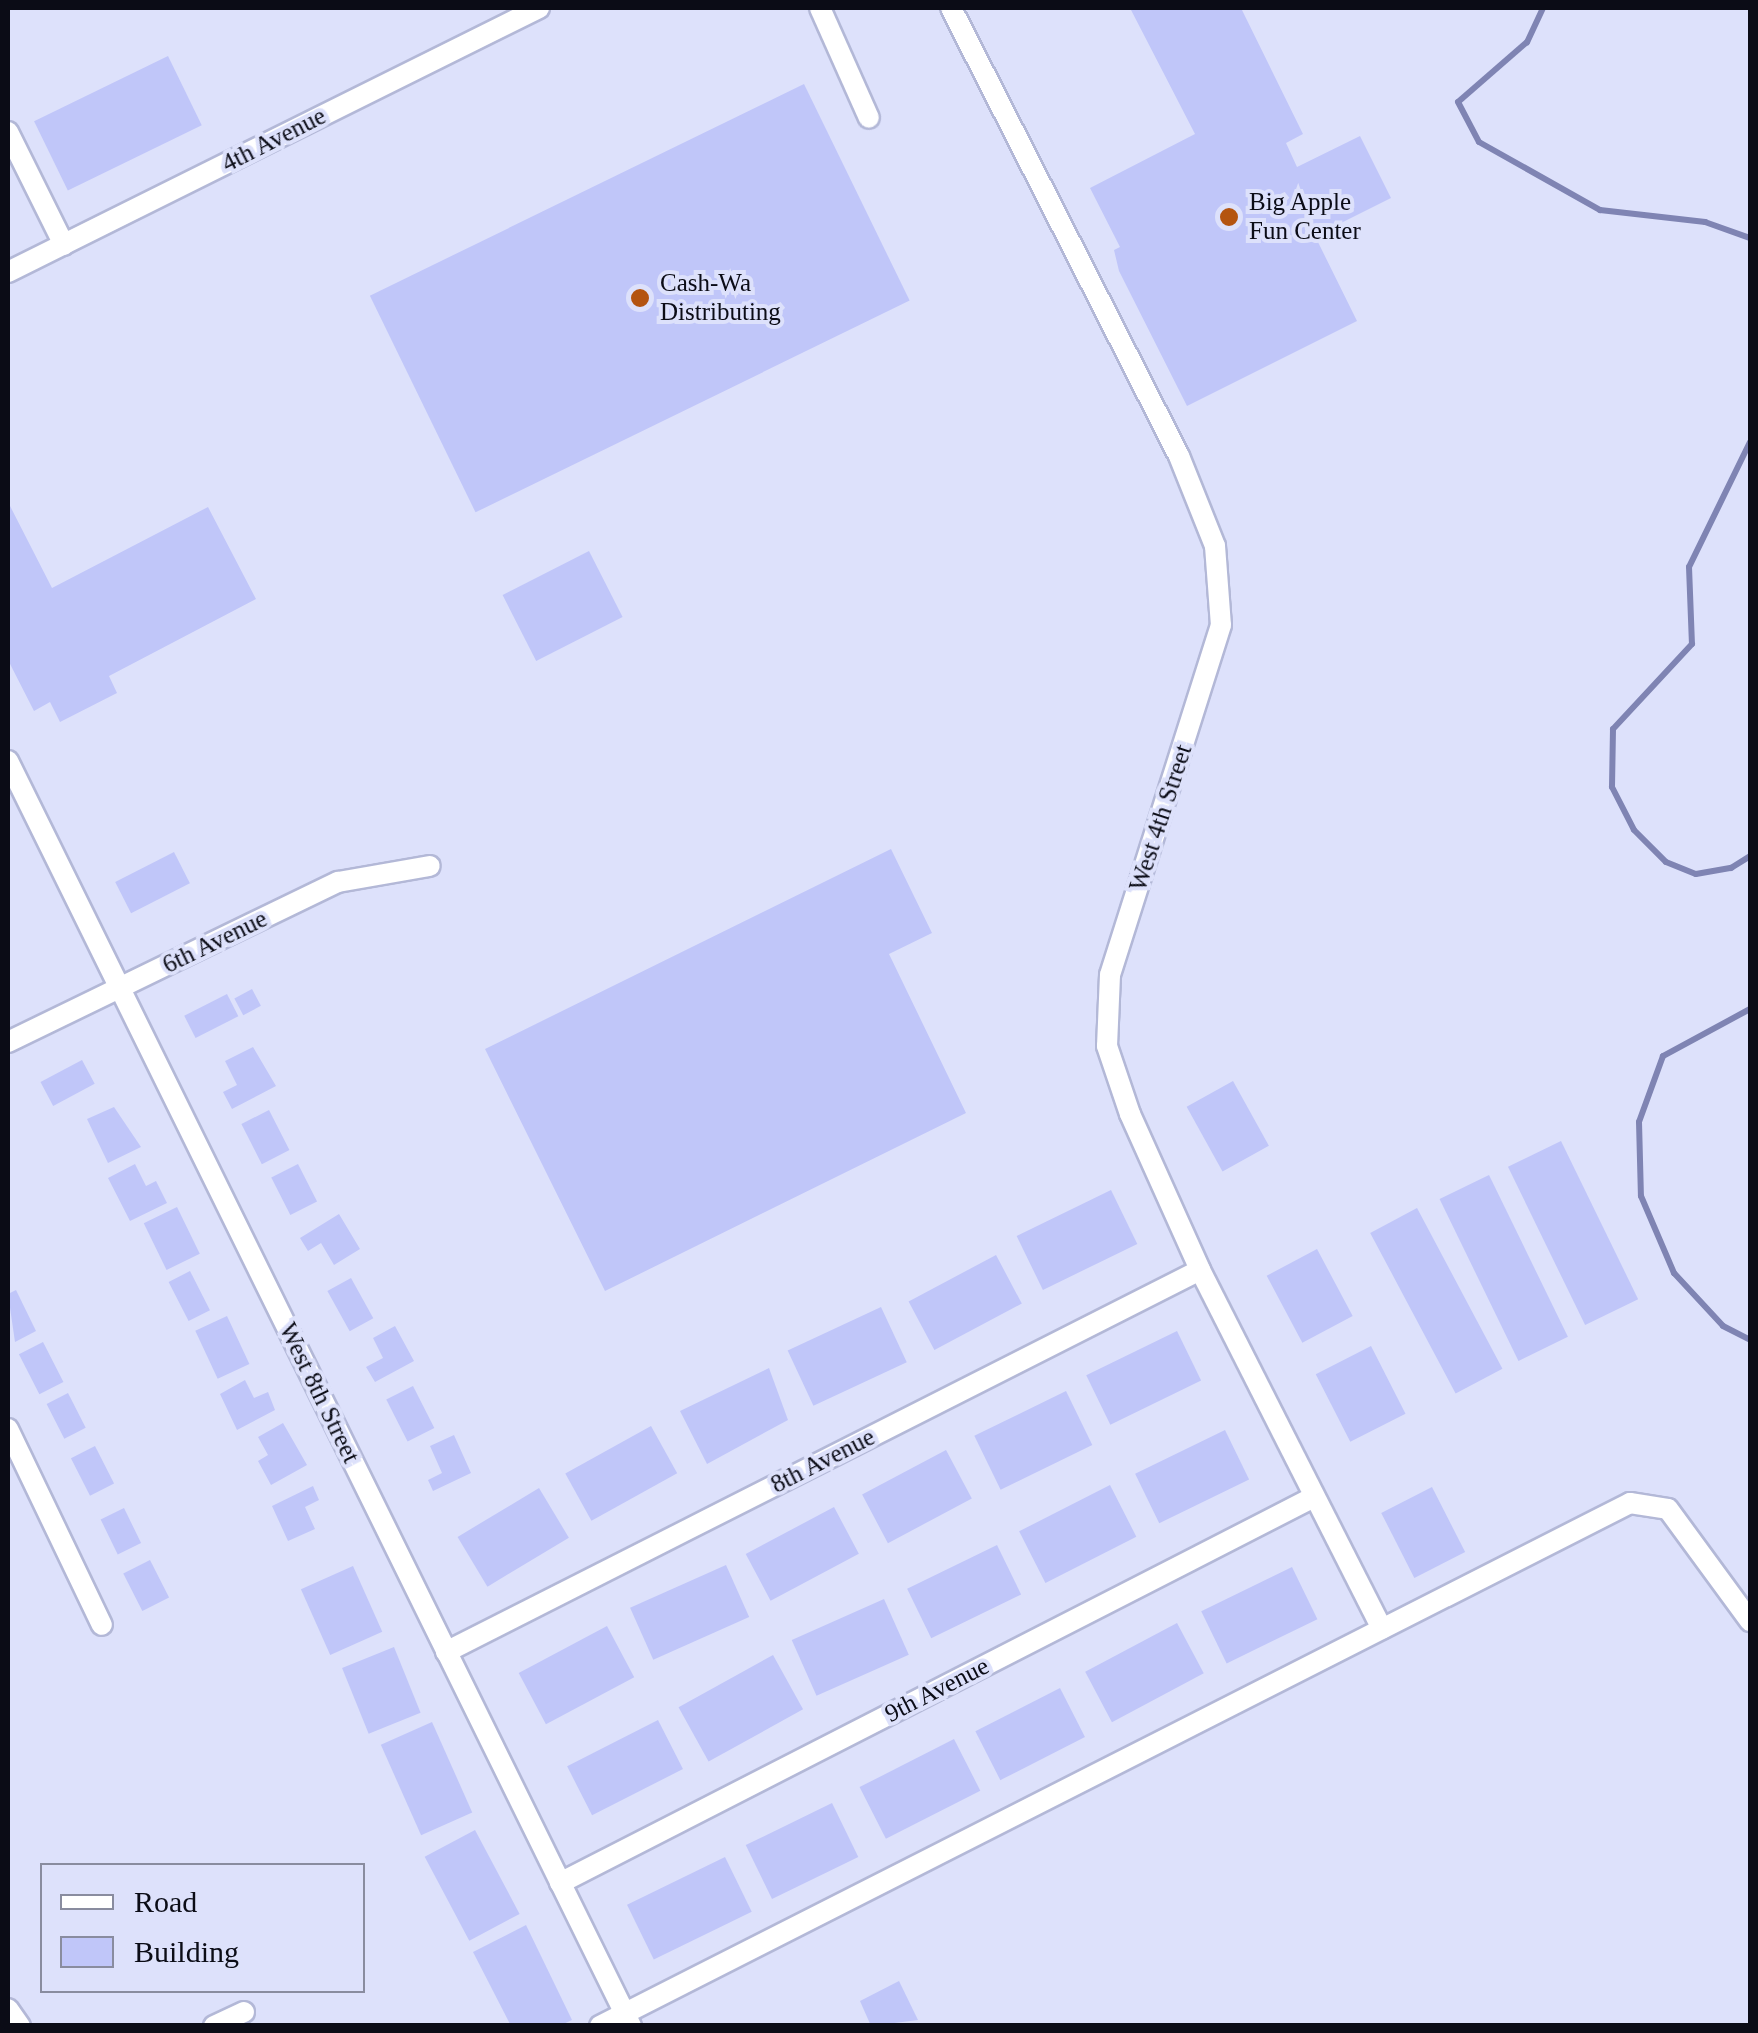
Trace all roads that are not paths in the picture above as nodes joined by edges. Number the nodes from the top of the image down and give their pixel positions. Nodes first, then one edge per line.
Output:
1 (539, 8) edge
2 (820, 8) edge
3 (951, 8) edge
4 (870, 118) dead end
5 (8, 132) edge
6 (64, 245) junction
7 (8, 272) edge
8 (8, 760) edge
9 (430, 866) dead end
10 (119, 988) junction
11 (8, 1042) edge
12 (1200, 1270) junction
13 (8, 1429) edge
14 (1314, 1497) junction
15 (1750, 1621) edge
16 (102, 1625) dead end
17 (1382, 1629) junction
18 (446, 1652) junction
19 (560, 1883) junction
20 (8, 2009) edge
21 (244, 2012) dead end
22 (627, 2019) edge
23 (20, 2026) edge
24 (214, 2026) edge
25 (600, 2026) edge

1 - 6 street, 4th Avenue
2 - 4 street
3 - 12 street, West 4th Street
5 - 6 street
6 - 7 street, 4th Avenue
8 - 10 street, West 8th Street
9 - 10 street, 6th Avenue
10 - 11 street, 6th Avenue
10 - 18 street, West 8th Street
12 - 14 street, West 4th Street
12 - 18 street, 8th Avenue
13 - 16 street
14 - 17 street, West 4th Street
14 - 19 street, 9th Avenue
15 - 17 street
17 - 22 street
18 - 19 street, West 8th Street
19 - 22 street, West 8th Street
20 - 23 street
21 - 24 street
22 - 25 street

